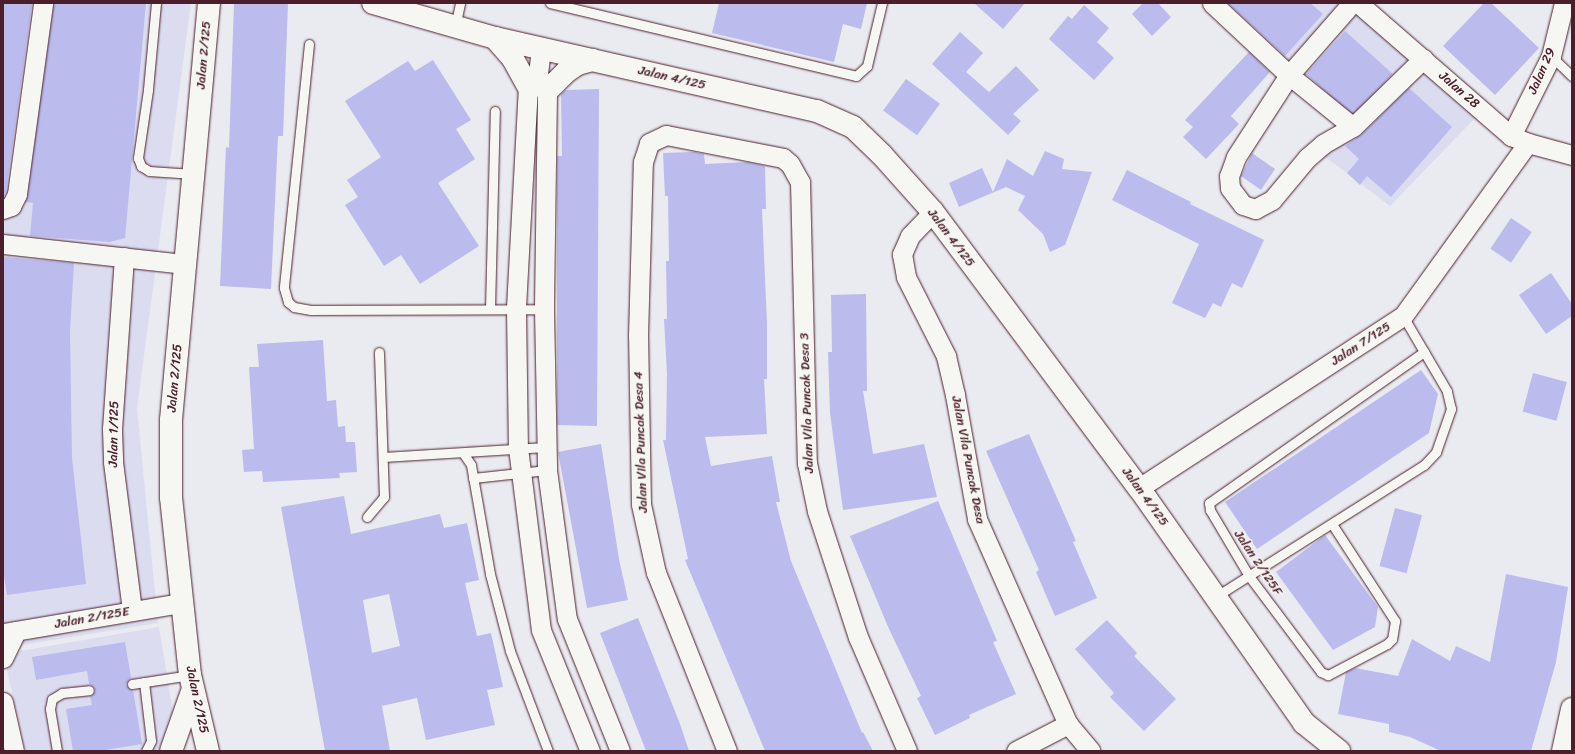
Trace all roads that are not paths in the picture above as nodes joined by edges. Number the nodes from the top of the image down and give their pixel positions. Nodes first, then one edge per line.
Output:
1 (43, 3) edge
2 (156, 3) edge
3 (209, 3) edge
4 (373, 3) edge
5 (460, 3) edge
6 (550, 3) edge
7 (882, 3) edge
8 (1212, 3) edge
9 (1564, 3) edge
10 (1360, 4) edge
11 (455, 26) junction
12 (496, 38) junction
13 (310, 44) dead end
14 (541, 49) junction
15 (1551, 56) junction
16 (1423, 59) junction
17 (592, 60) junction
18 (1289, 75) junction
19 (1572, 76) edge
20 (538, 84) junction
21 (494, 111) dead end
22 (1353, 127) junction
23 (1519, 139) junction
24 (1572, 155) edge
25 (194, 174) junction
26 (800, 182) joint
27 (3, 209) edge
28 (932, 212) junction
29 (3, 244) edge
30 (124, 257) junction
31 (185, 264) junction
32 (490, 309) junction
33 (516, 309) junction
34 (544, 309) junction
35 (1403, 316) junction
36 (379, 352) dead end
37 (1424, 352) junction
38 (518, 448) junction
39 (546, 448) junction
40 (463, 453) junction
41 (383, 457) junction
42 (547, 470) junction
43 (520, 472) junction
44 (474, 478) junction
45 (1139, 488) junction
46 (367, 517) dead end
47 (1332, 524) junction
48 (1249, 576) junction
49 (1215, 597) junction
50 (181, 603) junction
51 (132, 611) junction
52 (10, 632) edge
53 (3, 658) edge
54 (144, 682) junction
55 (191, 682) junction
56 (132, 684) dead end
57 (89, 690) dead end
58 (3, 702) edge
59 (1572, 709) edge
60 (1068, 724) junction
61 (14, 751) edge
62 (57, 751) edge
63 (146, 751) edge
64 (171, 751) edge
65 (208, 751) edge
66 (548, 751) edge
67 (590, 751) edge
68 (620, 751) edge
69 (727, 751) edge
70 (907, 751) edge
71 (1016, 751) edge
72 (1091, 751) edge
73 (1339, 751) edge
74 (1563, 751) edge

1 - 27 street
2 - 25 lane
3 - 25 street, Jalan 2/125
4 - 11 street, Jalan 4/125
5 - 11 lane
6 - 7 lane
8 - 18 street
9 - 15 street, Jalan 29
10 - 16 street, Jalan 28
10 - 18 street
11 - 12 street, Jalan 4/125
12 - 14 street, Jalan 4/125
12 - 20 street
13 - 32 lane
14 - 17 street, Jalan 4/125
14 - 20 street
15 - 19 lane
15 - 23 street, Jalan 29
16 - 22 street
16 - 23 street, Jalan 28
17 - 20 street
17 - 28 street, Jalan 4/125
18 - 22 street
18 - 22 street
20 - 33 street
20 - 34 street
21 - 32 lane
23 - 24 street, Jalan 28
23 - 35 street, Jalan 7/125
25 - 31 street, Jalan 2/125
26 - 69 street, Jalan Vila Puncak Desa 4
26 - 70 street, Jalan Vila Puncak Desa 3
28 - 45 street, Jalan 4/125
28 - 60 street, Jalan Vila Puncak Desa
29 - 30 street
30 - 31 street
30 - 51 street, Jalan 1/125
31 - 50 street, Jalan 2/125
32 - 33 lane
33 - 34 lane
33 - 38 street
34 - 39 street
35 - 37 lane
35 - 45 street, Jalan 7/125
36 - 41 lane
37 - 47 lane
37 - 48 lane, Jalan 2/125F
38 - 39 lane
38 - 40 lane
38 - 43 street
39 - 42 street
40 - 41 lane
40 - 44 lane
41 - 46 lane
42 - 43 lane
42 - 68 street
43 - 44 lane
43 - 67 street
44 - 66 lane
45 - 49 street, Jalan 4/125
47 - 48 lane
47 - 48 lane, Jalan 2/125F
48 - 49 lane
49 - 73 street, Jalan 4/125
50 - 51 street, Jalan 2/125E
50 - 55 street, Jalan 2/125
51 - 52 street, Jalan 2/125E
52 - 53 street
54 - 55 lane
54 - 56 lane
54 - 63 lane
55 - 64 street
55 - 65 street, Jalan 2/125
57 - 62 lane
58 - 61 street
59 - 74 street
60 - 71 street
60 - 72 street, Jalan Vila Puncak Desa

